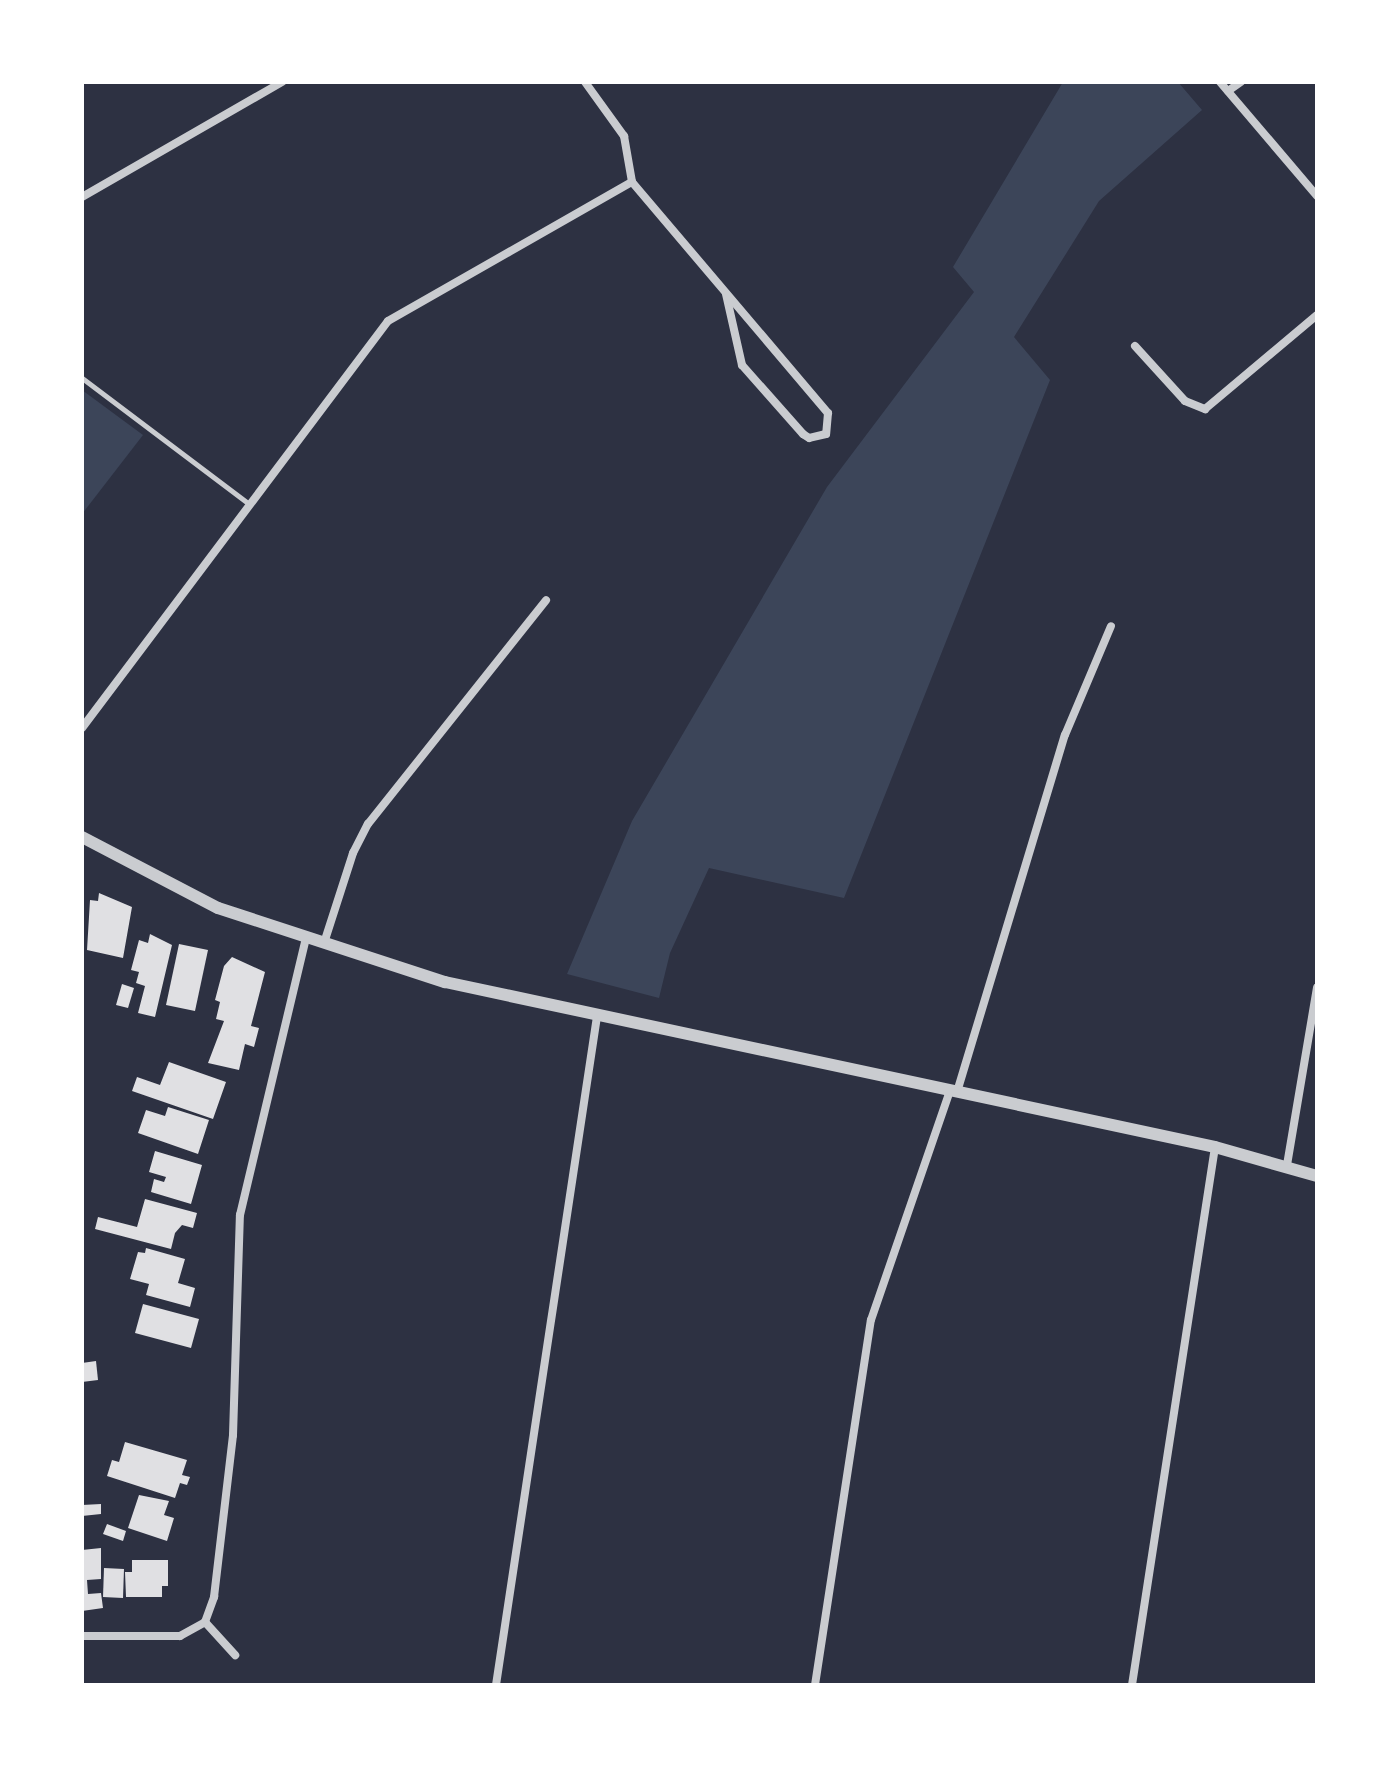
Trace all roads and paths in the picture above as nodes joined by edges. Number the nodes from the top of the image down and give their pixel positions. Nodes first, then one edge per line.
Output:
1 (282, 82) edge
2 (585, 82) edge
3 (1220, 82) edge
4 (1241, 82) edge
5 (1228, 91) junction
6 (632, 182) junction
7 (1317, 196) edge
8 (82, 197) edge
9 (726, 294) junction
10 (1317, 315) edge
11 (1135, 346) dead end
12 (82, 378) edge
13 (248, 503) junction
14 (546, 600) dead end
15 (1111, 626) dead end
16 (82, 728) edge
17 (82, 837) edge
18 (306, 937) junction
19 (324, 943) junction
20 (1317, 988) edge
21 (597, 1016) junction
22 (954, 1092) junction
23 (1215, 1147) junction
24 (1287, 1165) junction
25 (1317, 1176) edge
26 (205, 1622) junction
27 (82, 1636) edge
28 (235, 1655) dead end
29 (496, 1685) edge
30 (815, 1685) edge
31 (1132, 1685) edge

1 - 8 street
2 - 6 street
3 - 5 street
4 - 5 street
5 - 7 street
6 - 9 street
6 - 13 street
9 - 9 street
10 - 11 street
12 - 13 lane
13 - 16 street
14 - 19 street
15 - 22 street
17 - 18 street
18 - 19 street
18 - 26 street
19 - 21 street
20 - 24 street
21 - 22 street
21 - 29 street
22 - 23 street
22 - 30 street
23 - 24 street
23 - 31 street
24 - 25 street
26 - 27 street
26 - 28 street

